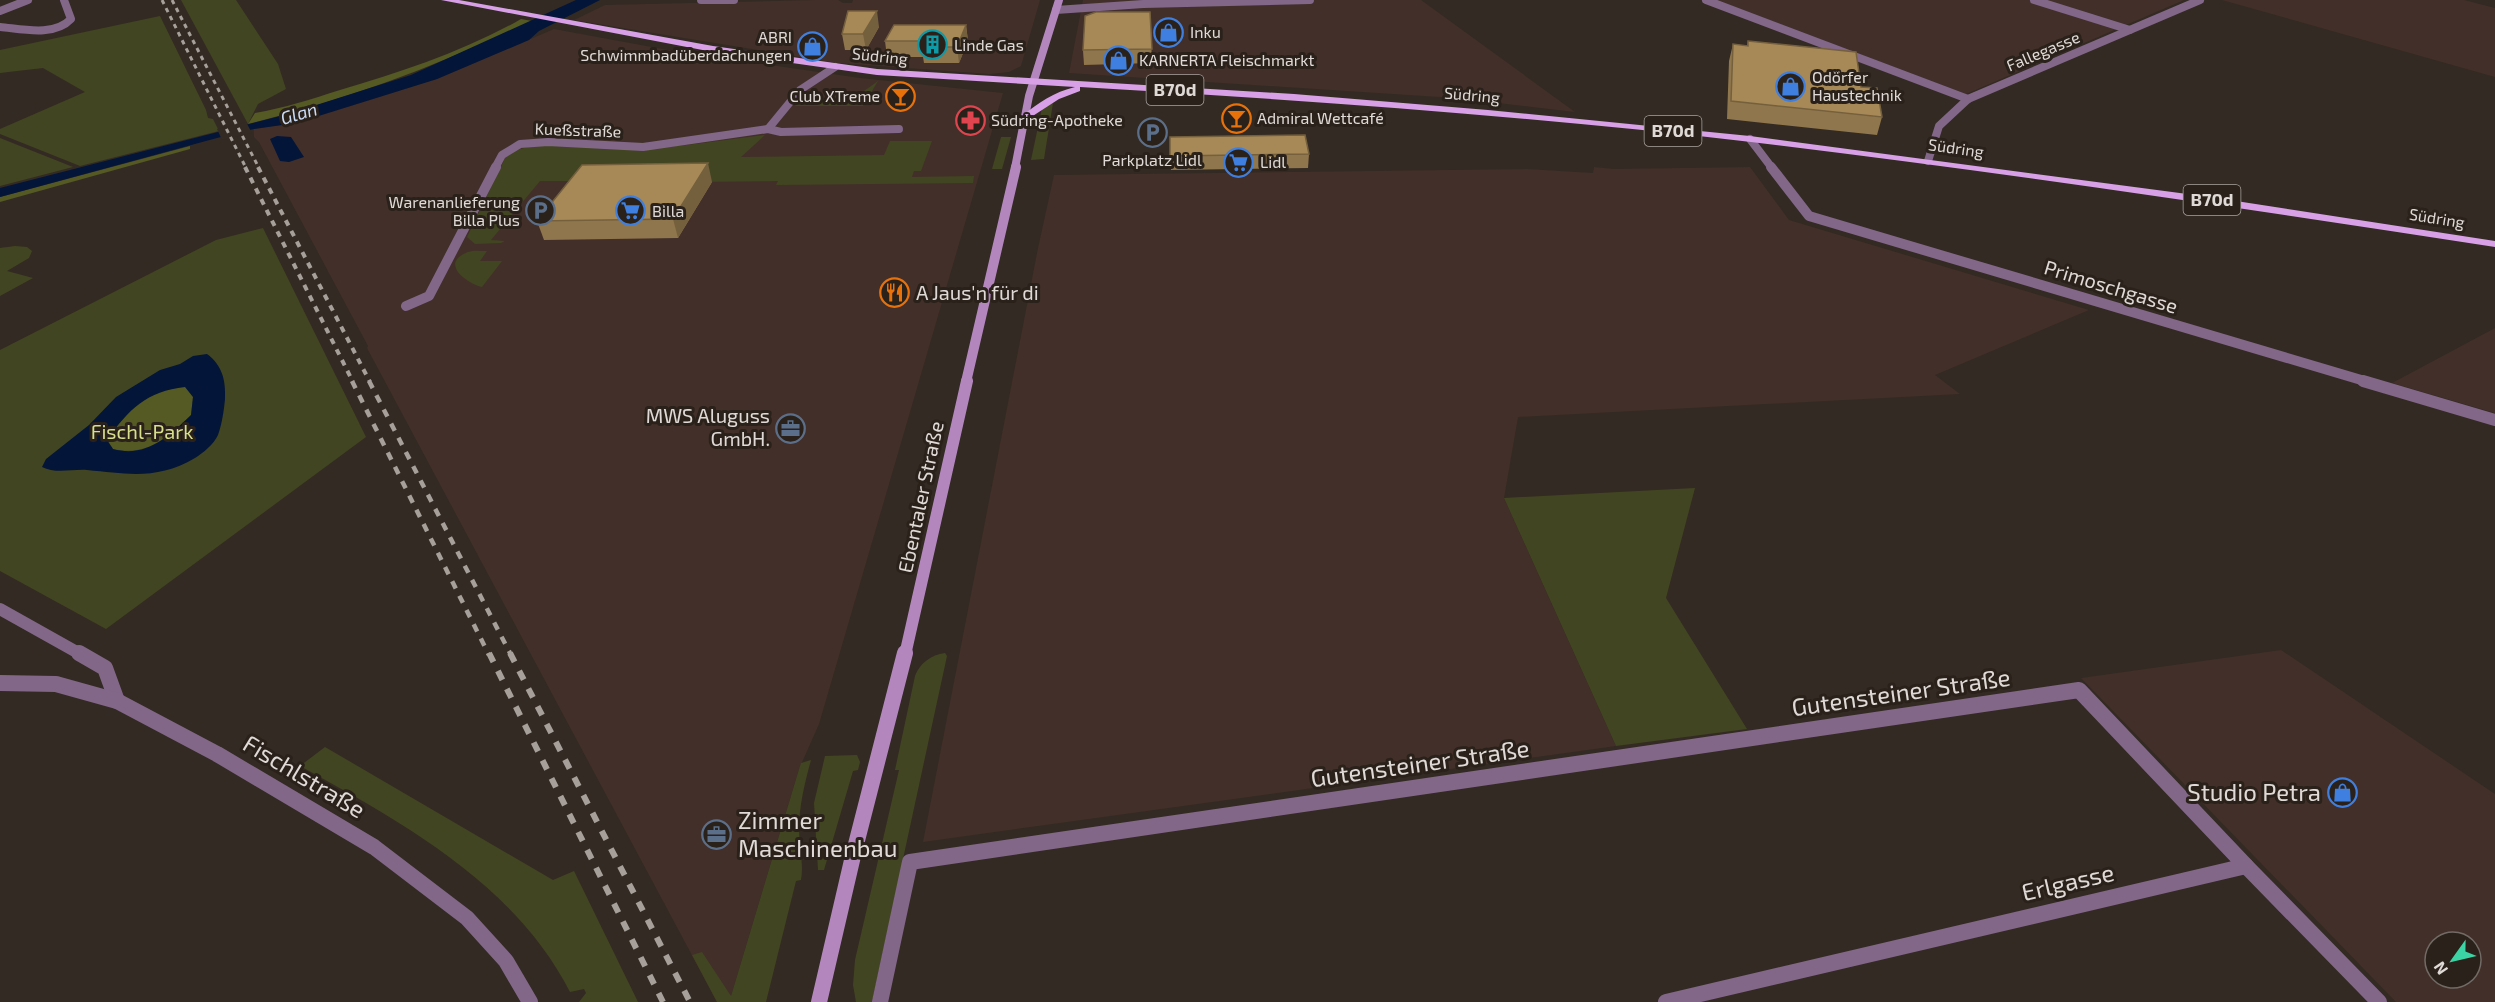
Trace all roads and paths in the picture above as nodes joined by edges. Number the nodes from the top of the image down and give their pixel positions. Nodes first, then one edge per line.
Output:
1 (28, 0) edge
2 (64, 0) edge
3 (445, 0) edge
4 (701, 0) edge
5 (734, 0) edge
6 (1059, 0) edge
7 (1310, 0) edge
8 (1706, 0) edge
9 (2034, 0) edge
10 (2200, 0) edge
11 (1056, 10) junction
12 (0, 11) edge
13 (0, 27) edge
14 (2130, 30) junction
15 (834, 67) junction
16 (1034, 83) junction
17 (1110, 86) junction
18 (1968, 99) junction
19 (1024, 118) junction
20 (768, 129) junction
21 (899, 129) dead end
22 (1750, 140) junction
23 (1928, 161) junction
24 (2495, 244) edge
25 (406, 306) dead end
26 (2495, 420) edge
27 (0, 609) edge
28 (0, 683) edge
29 (117, 700) junction
30 (2246, 866) junction
31 (530, 1002) edge
32 (819, 1002) edge
33 (880, 1002) edge
34 (1666, 1002) edge
35 (2379, 1002) edge

1 - 12 street
2 - 13 street
3 - 15 main road, Südring / B70d
4 - 5 street
6 - 11 main road, Ebentaler Straße
7 - 11 street
8 - 18 street
9 - 14 street
10 - 14 street, Fallegasse
11 - 16 main road, Ebentaler Straße
14 - 18 street, Fallegasse
15 - 16 main road, Südring / B70d
15 - 20 street
16 - 17 main road, Südring / B70d
16 - 19 main road, Ebentaler Straße
17 - 19 main road
17 - 22 main road, Südring / B70d
18 - 23 street, Fallegasse
19 - 32 main road, Ebentaler Straße
20 - 21 street, Kueßstraße
20 - 25 street, Kueßstraße
22 - 23 main road, Südring / B70d
22 - 26 street, Primoschgasse
23 - 24 main road, Südring / B70d
27 - 29 street
28 - 29 street, Fischlstraße
29 - 31 street, Fischlstraße
30 - 33 street, Gutensteiner Straße
30 - 34 street, Erlgasse
30 - 35 street

